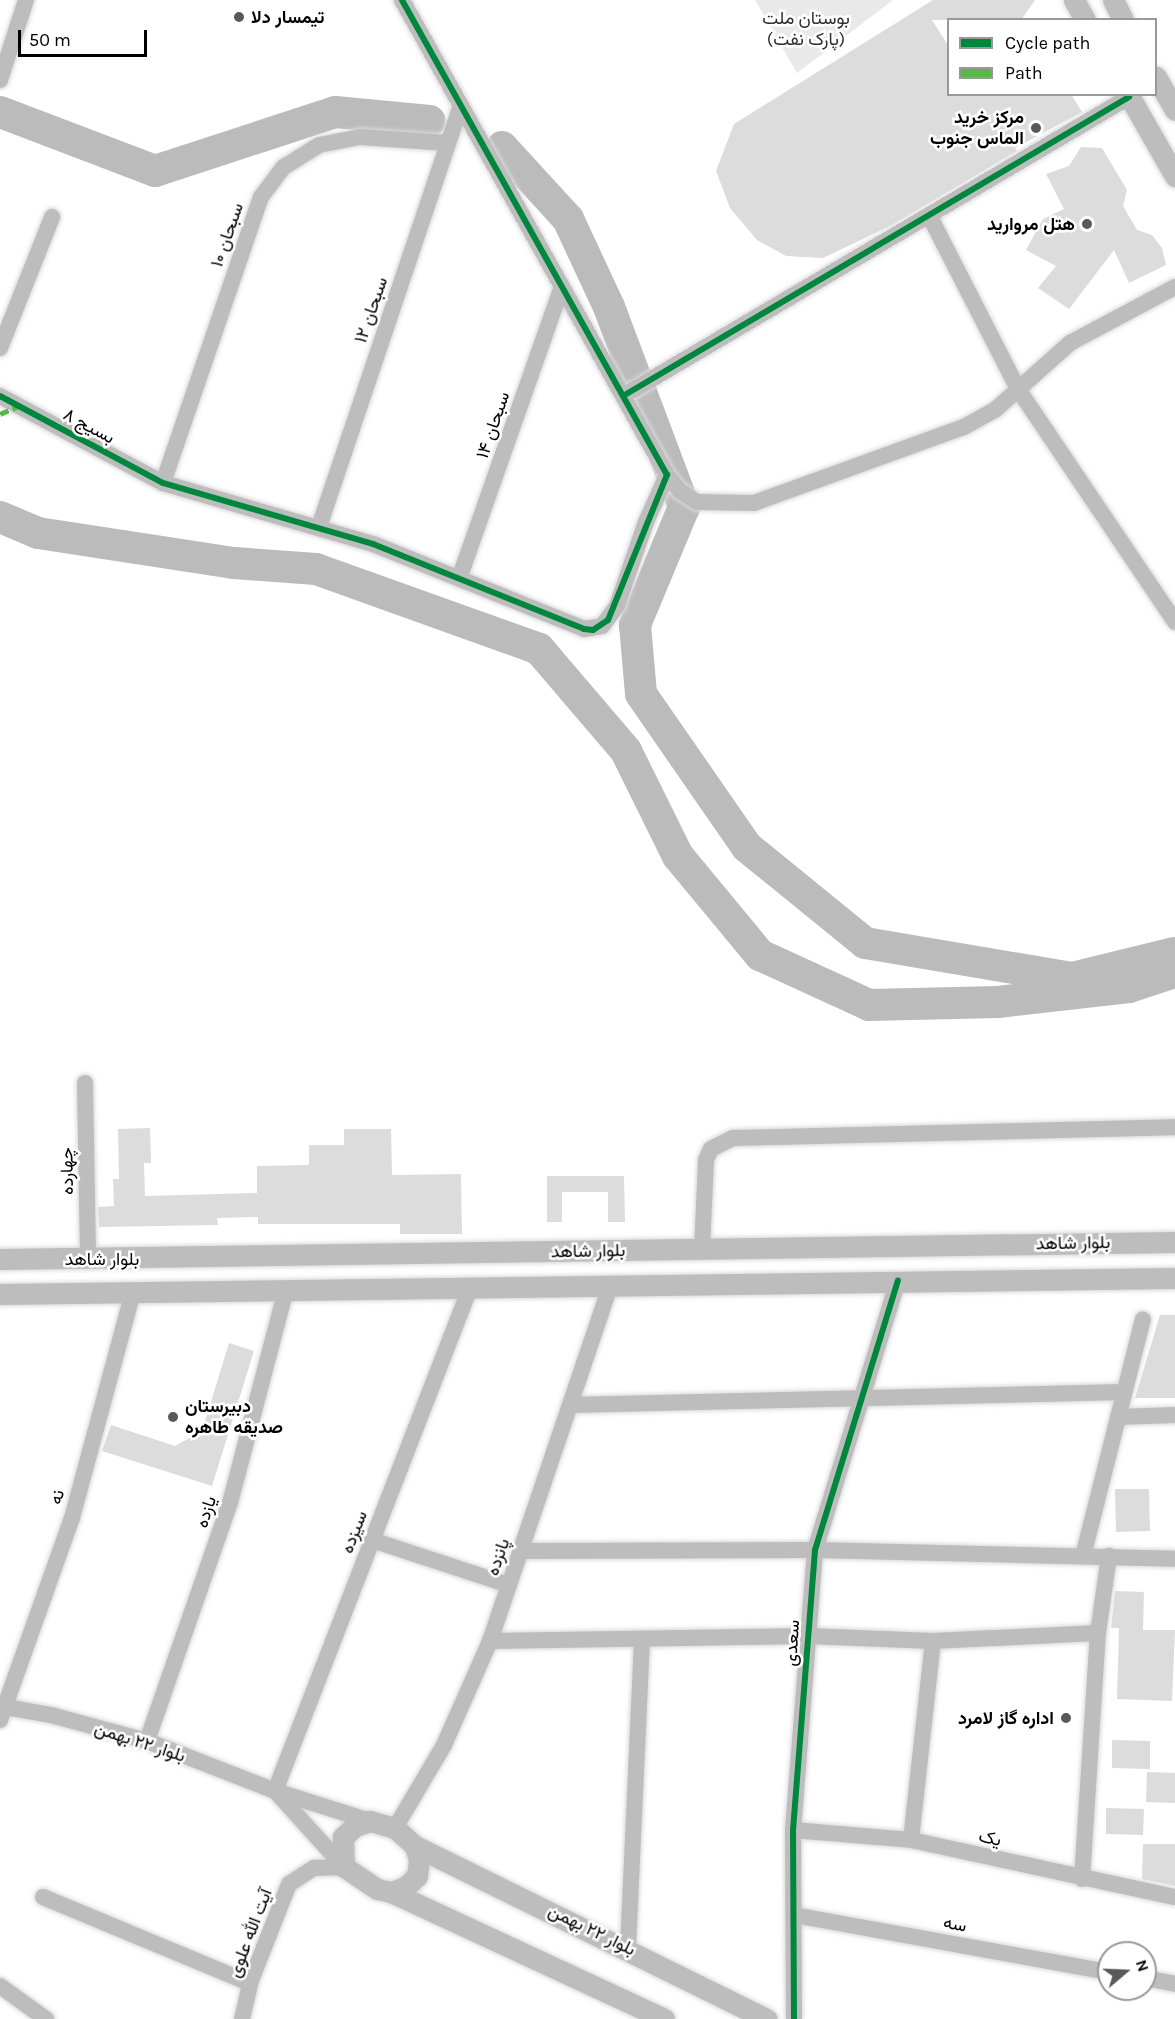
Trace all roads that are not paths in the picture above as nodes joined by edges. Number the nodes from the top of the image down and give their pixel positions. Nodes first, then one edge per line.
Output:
1 (27, 0) edge
2 (402, 0) edge
3 (1074, 0) edge
4 (1113, 0) edge
5 (1084, 18) edge
6 (1123, 18) edge
7 (0, 80) edge
8 (1164, 83) edge
9 (1129, 96) edge
10 (461, 105) junction
11 (1175, 110) edge
12 (448, 143) junction
13 (1175, 176) edge
14 (929, 215) junction
15 (52, 217) dead end
16 (562, 287) junction
17 (1175, 287) edge
18 (0, 348) edge
19 (1018, 389) junction
20 (0, 396) edge
21 (623, 396) junction
22 (667, 475) junction
23 (163, 483) junction
24 (319, 527) junction
25 (460, 576) junction
26 (1175, 622) edge
27 (86, 1083) dead end
28 (1175, 1128) edge
29 (1175, 1242) edge
30 (702, 1249) junction
31 (526, 1253) junction
32 (0, 1259) edge
33 (88, 1259) junction
34 (1175, 1278) edge
35 (898, 1281) junction
36 (610, 1286) junction
37 (528, 1287) junction
38 (470, 1288) junction
39 (286, 1290) junction
40 (133, 1292) junction
41 (0, 1294) edge
42 (1143, 1319) dead end
43 (1124, 1392) junction
44 (862, 1397) junction
45 (570, 1406) junction
46 (1175, 1415) edge
47 (1118, 1417) junction
48 (372, 1540) junction
49 (815, 1550) junction
50 (520, 1551) junction
51 (1083, 1556) junction
52 (1109, 1556) junction
53 (1175, 1559) edge
54 (509, 1585) junction
55 (1098, 1633) junction
56 (808, 1636) junction
57 (642, 1640) junction
58 (490, 1641) junction
59 (933, 1641) junction
60 (1, 1711) edge
61 (147, 1741) junction
62 (275, 1791) junction
63 (369, 1821) junction
64 (395, 1828) junction
65 (794, 1830) junction
66 (911, 1840) junction
67 (415, 1846) junction
68 (344, 1867) junction
69 (1082, 1879) junction
70 (391, 1892) junction
71 (43, 1897) dead end
72 (1175, 1897) edge
73 (794, 1916) junction
74 (628, 1948) junction
75 (1097, 1970) edge
76 (1157, 1980) edge
77 (250, 1983) junction
78 (1175, 1984) edge
79 (0, 1986) edge
80 (659, 2018) edge
81 (46, 2019) edge
82 (242, 2019) edge
83 (767, 2019) edge
84 (794, 2019) edge

1 - 7 street
2 - 10 street
3 - 5 main road
4 - 6 main road
8 - 11 main road
9 - 13 main road
9 - 14 street
10 - 12 street, سبحان ۱۲
10 - 16 street
12 - 23 street, سبحان ۱۰
12 - 24 street, سبحان ۱۲
14 - 19 street
14 - 21 street
15 - 18 street
16 - 21 street
16 - 25 street, سبحان ۱۴
17 - 19 street
19 - 22 street
19 - 26 street
20 - 23 street, بسیج ۸
21 - 22 street
22 - 25 street, بسیج ۸
23 - 24 street, بسیج ۸
24 - 25 street, بسیج ۸
27 - 33 street, چهارده
28 - 30 street
29 - 30 main road, بلوار شاهد
30 - 31 main road, بلوار شاهد
31 - 33 main road, بلوار شاهد
31 - 37 main road
32 - 33 main road, بلوار شاهد
34 - 35 main road, بلوار شاهد
35 - 36 main road, بلوار شاهد
35 - 44 street, سعدی
36 - 37 main road, بلوار شاهد
36 - 45 street, پانزده
37 - 38 main road, بلوار شاهد
38 - 39 main road, بلوار شاهد
38 - 48 street, سیزده
39 - 40 main road, بلوار شاهد
39 - 61 street, یازده
40 - 41 main road, بلوار شاهد
40 - 60 street, نه
42 - 43 street
43 - 44 street
43 - 47 street
44 - 45 street
44 - 49 street, سعدی
45 - 50 street, پانزده
46 - 47 street
47 - 51 street
48 - 54 street
48 - 62 street, سیزده
49 - 50 street
49 - 51 street
49 - 56 street, سعدی
50 - 54 street, پانزده
51 - 52 street
52 - 53 street
52 - 55 street
54 - 58 street, پانزده
55 - 59 street
55 - 69 street
56 - 57 street
56 - 59 street
56 - 65 street, سعدی
57 - 58 street
57 - 74 street
58 - 64 street, پانزده
59 - 66 street
60 - 61 street, بلوار ۲۲ بهمن
61 - 62 street, بلوار ۲۲ بهمن
62 - 63 street, بلوار ۲۲ بهمن
62 - 68 street, بلوار ۲۲ بهمن
63 - 64 main road
63 - 68 main road
64 - 67 main road
65 - 66 street, یک
65 - 73 street, سعدی
66 - 69 street, یک
67 - 70 main road
67 - 74 main road, بلوار ۲۲ بهمن
68 - 70 main road
68 - 77 street, آیت الله علوی
69 - 72 street, یک
70 - 80 main road
71 - 77 street
73 - 75 street, سه
73 - 84 street, سعدی
74 - 83 main road, بلوار ۲۲ بهمن
76 - 78 street
77 - 82 street, آیت الله علوی
79 - 81 street

